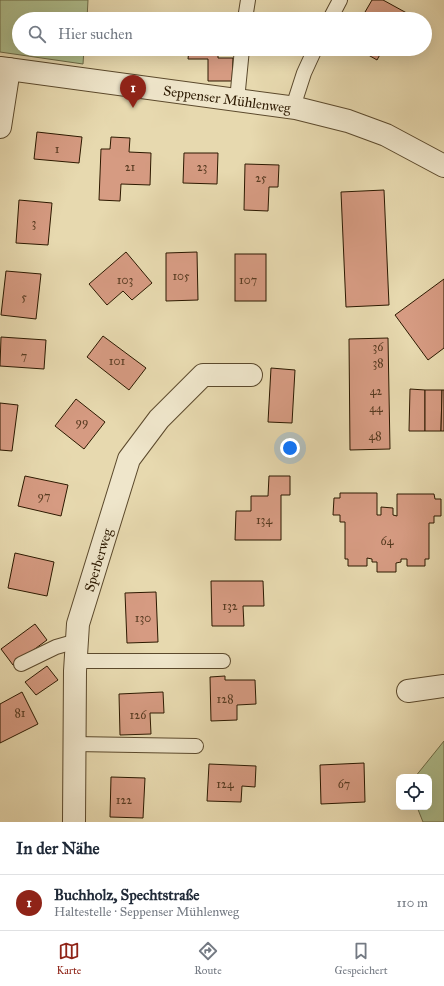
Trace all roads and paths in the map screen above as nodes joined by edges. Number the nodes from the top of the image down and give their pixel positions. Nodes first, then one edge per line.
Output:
1 (248, 0) edge
2 (340, 0) edge
3 (246, 12) edge
4 (334, 12) edge
5 (241, 56) edge
6 (312, 56) edge
7 (4, 69) edge
8 (236, 100) junction
9 (293, 107) junction
10 (0, 126) edge
11 (444, 166) edge
12 (251, 375) dead end
13 (76, 651) junction
14 (223, 661) dead end
15 (21, 664) dead end
16 (444, 686) edge
17 (408, 691) dead end
18 (74, 744) junction
19 (196, 746) dead end
20 (74, 822) edge

1 - 3 lane
2 - 4 lane
5 - 8 lane
6 - 9 lane
7 - 8 street, Seppenser Mühlenweg
7 - 10 street
8 - 9 street, Seppenser Mühlenweg
9 - 11 street, Seppenser Mühlenweg
12 - 13 street, Sperberweg
13 - 14 lane
13 - 15 lane
13 - 18 street, Sperberweg
16 - 17 street
18 - 19 lane
18 - 20 street, Sperberweg

